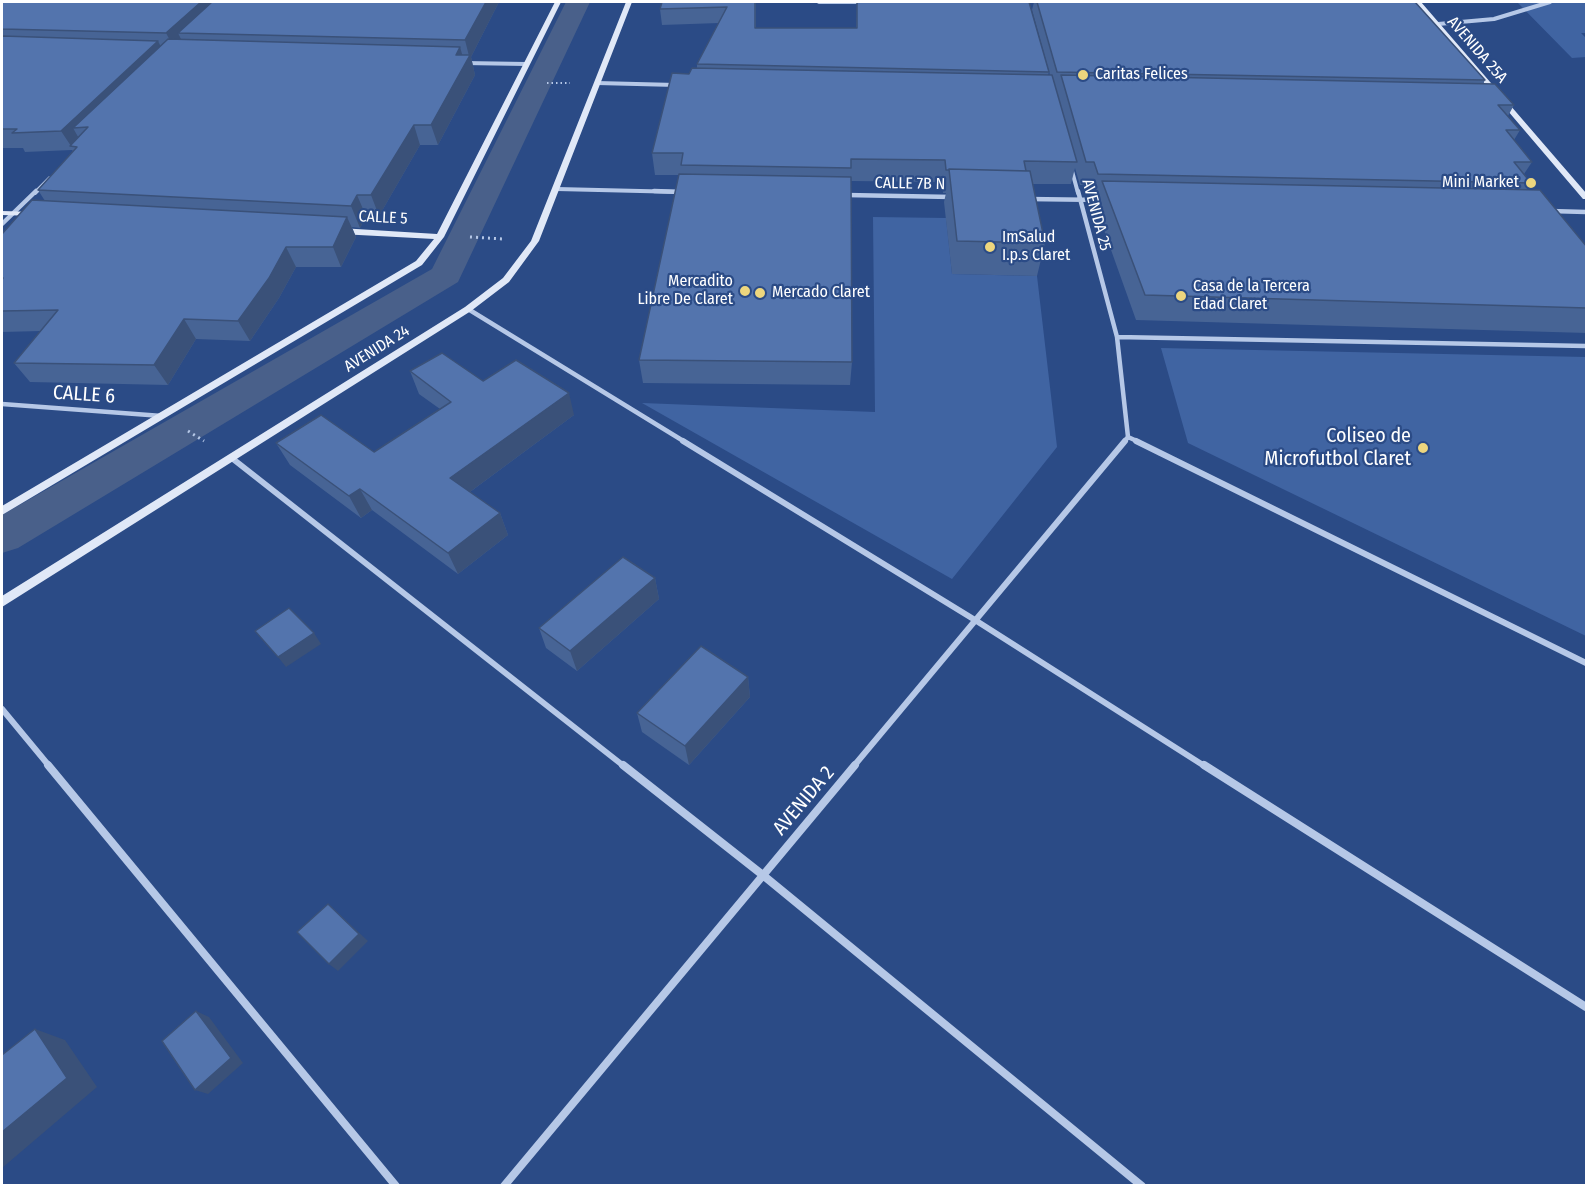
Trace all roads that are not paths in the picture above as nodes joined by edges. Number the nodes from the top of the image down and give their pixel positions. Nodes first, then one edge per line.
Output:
1 (558, 2) edge
2 (629, 2) edge
3 (819, 2) edge
4 (865, 2) edge
5 (1418, 2) edge
6 (1551, 2) edge
7 (1416, 13) edge
8 (1428, 13) junction
9 (1438, 24) junction
10 (454, 62) edge
11 (526, 64) junction
12 (597, 84) junction
13 (681, 85) edge
14 (1492, 101) edge
15 (1504, 102) junction
16 (1071, 167) edge
17 (54, 174) edge
18 (557, 189) junction
19 (688, 192) edge
20 (842, 195) edge
21 (961, 197) edge
22 (1587, 197) edge
23 (1020, 199) edge
24 (1080, 200) junction
25 (1103, 200) edge
26 (1539, 211) edge
27 (1587, 212) edge
28 (2, 213) edge
29 (13, 213) junction
30 (48, 215) edge
31 (2, 224) edge
32 (333, 231) edge
33 (440, 237) junction
34 (468, 309) junction
35 (1117, 337) junction
36 (1587, 346) edge
37 (2, 404) edge
38 (164, 416) junction
39 (1128, 437) junction
40 (233, 459) junction
41 (2, 511) edge
42 (2, 602) edge
43 (975, 620) junction
44 (1587, 663) edge
45 (2, 709) edge
46 (764, 876) junction
47 (1587, 1007) edge
48 (396, 1185) edge
49 (504, 1185) edge
50 (1142, 1185) edge

1 - 11 street
2 - 12 street, AVENIDA 24
3 - 4 street
5 - 8 street, AVENIDA 25A
6 - 9 street
7 - 8 street
8 - 9 street, AVENIDA 25A
9 - 15 street, AVENIDA 25A
10 - 11 street
11 - 33 street
12 - 13 street
12 - 18 street, AVENIDA 24
14 - 15 street
15 - 22 street, AVENIDA 25A
16 - 24 street, AVENIDA 25
17 - 29 street
18 - 19 street
18 - 34 street, AVENIDA 24
20 - 21 street, CALLE 7B N
23 - 24 street
24 - 25 street
24 - 35 street, AVENIDA 25
26 - 27 street
28 - 29 street
29 - 30 street
29 - 31 street
32 - 33 street, CALLE 5
33 - 38 street
34 - 40 street, AVENIDA 24
34 - 43 street
35 - 36 street
35 - 39 street, AVENIDA 25
37 - 38 street, CALLE 6
38 - 41 street
39 - 43 street, AVENIDA 2
39 - 44 street
40 - 42 street, AVENIDA 24
40 - 46 street
43 - 46 street, AVENIDA 2
43 - 47 street
45 - 48 street
46 - 49 street, AVENIDA 2
46 - 50 street

